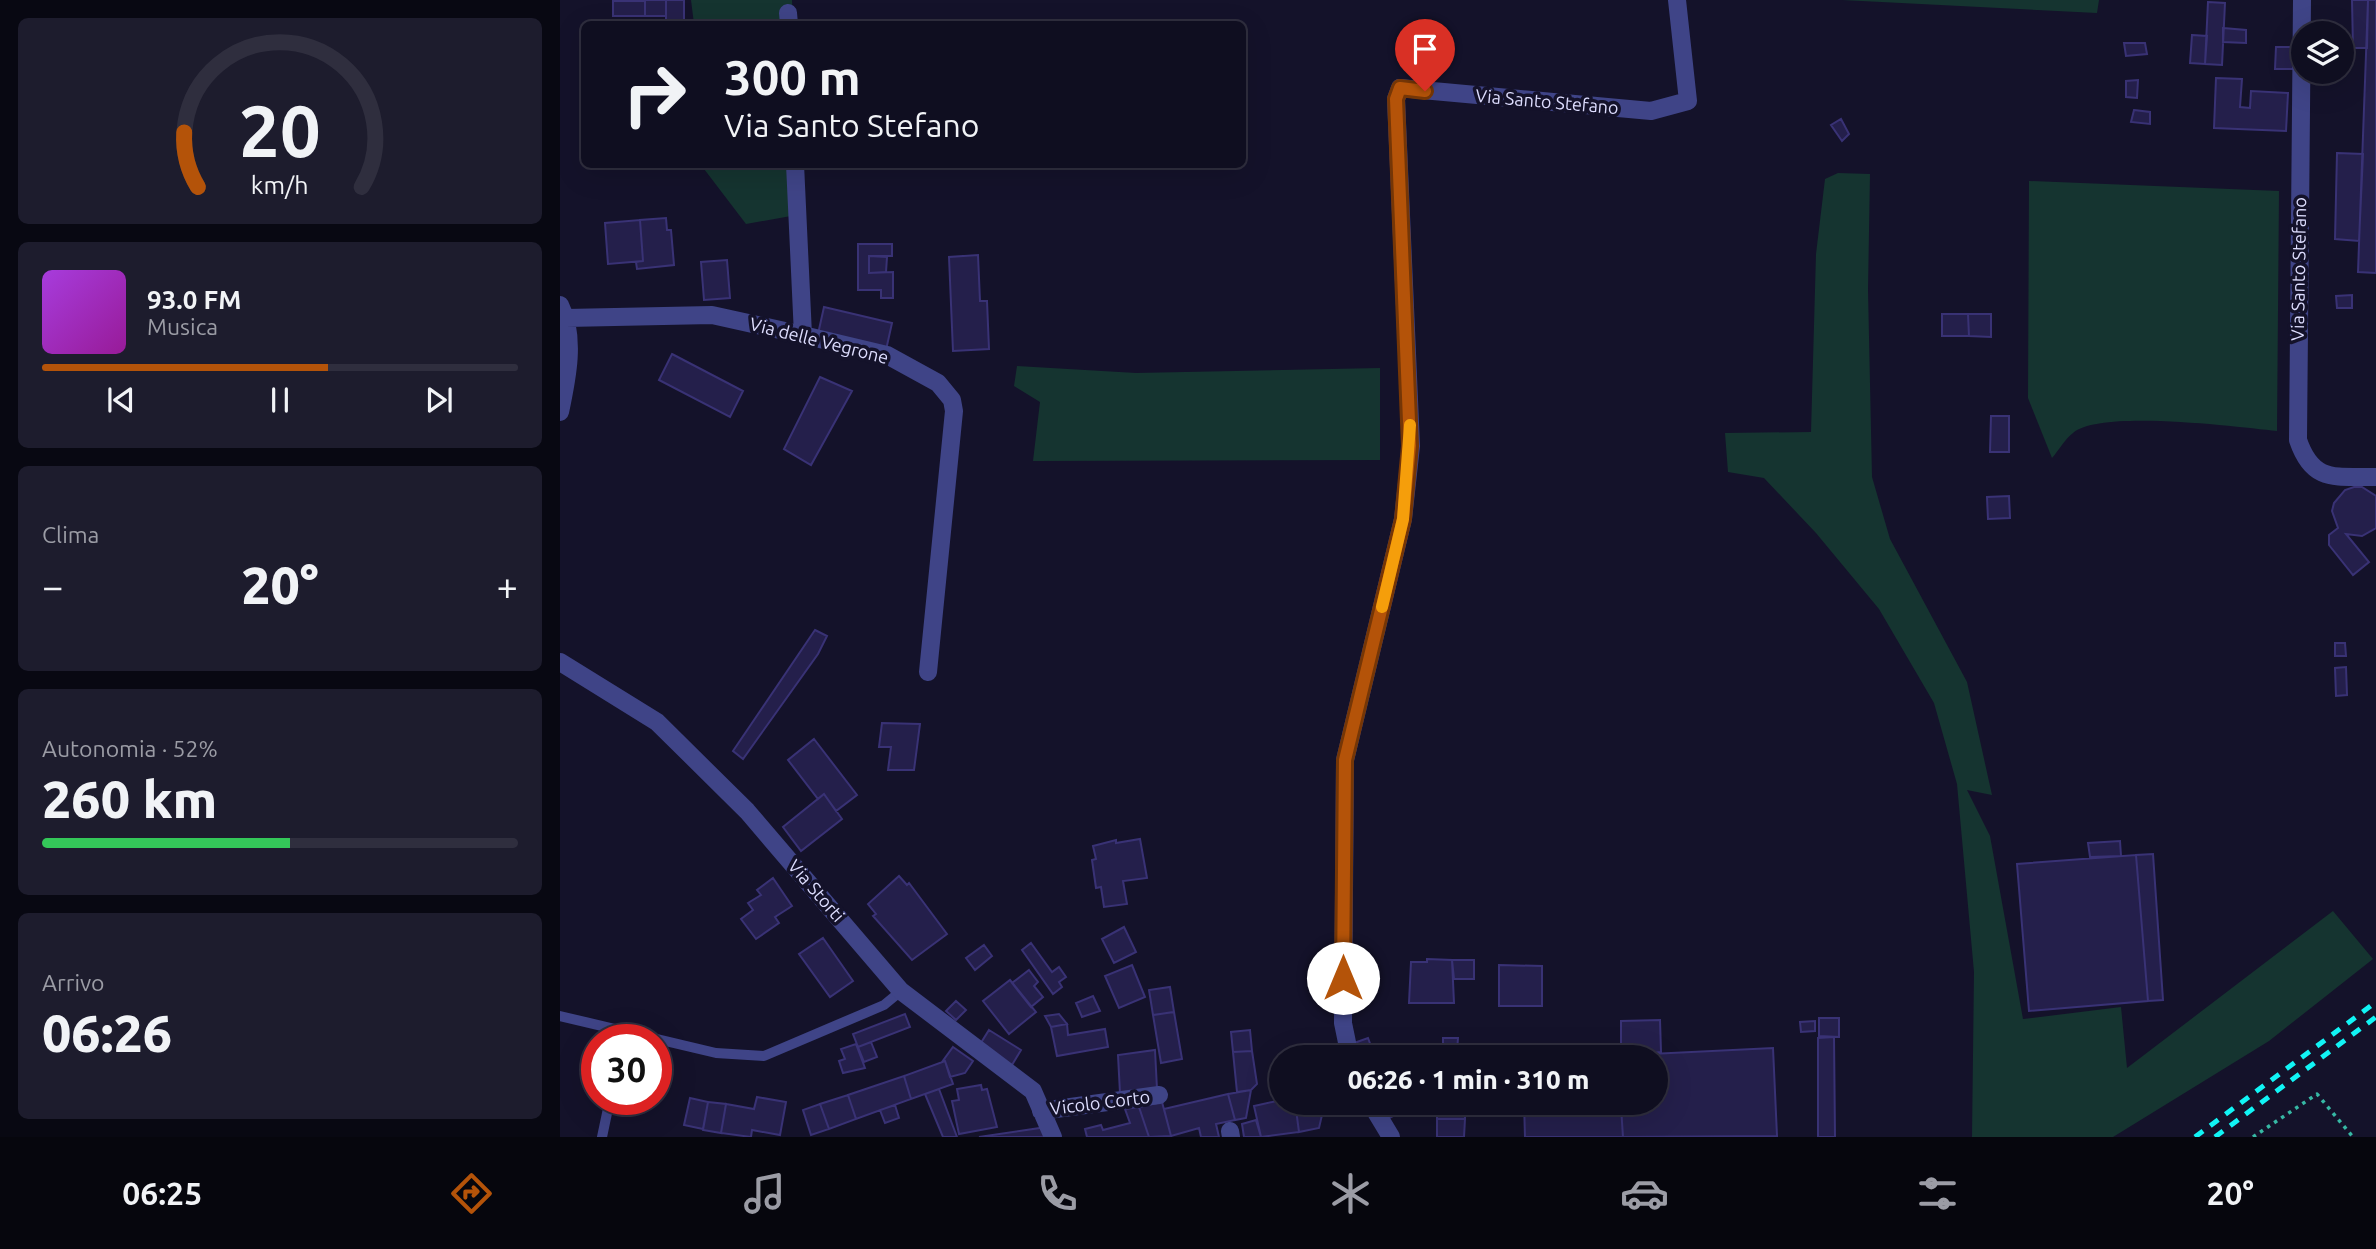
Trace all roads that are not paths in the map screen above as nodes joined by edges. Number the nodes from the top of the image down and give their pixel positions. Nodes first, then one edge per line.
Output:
1 (1677, 0) edge
2 (2302, 0) edge
3 (795, 168) edge
4 (563, 312) edge
5 (803, 334) junction
6 (560, 412) edge
7 (2376, 477) edge
8 (560, 662) edge
9 (928, 673) dead end
10 (901, 991) junction
11 (560, 1016) edge
12 (588, 1024) edge
13 (672, 1044) edge
14 (1348, 1045) edge
15 (1159, 1095) dead end
16 (1041, 1111) junction
17 (607, 1115) edge
18 (1378, 1115) edge
19 (602, 1137) edge
20 (1053, 1137) edge
21 (1391, 1137) edge

1 - 14 street, Via Santo Stefano
2 - 7 street, Via Santo Stefano
3 - 5 street
4 - 5 street, Via delle Vegrone
4 - 6 street, Via delle Vegrone
5 - 9 street, Via delle Vegrone
8 - 10 street, Via Storti
10 - 13 lane
10 - 16 street, Via Storti
11 - 12 lane
15 - 16 street, Vicolo Corto
16 - 20 street, Via Storti
17 - 19 lane
18 - 21 street

